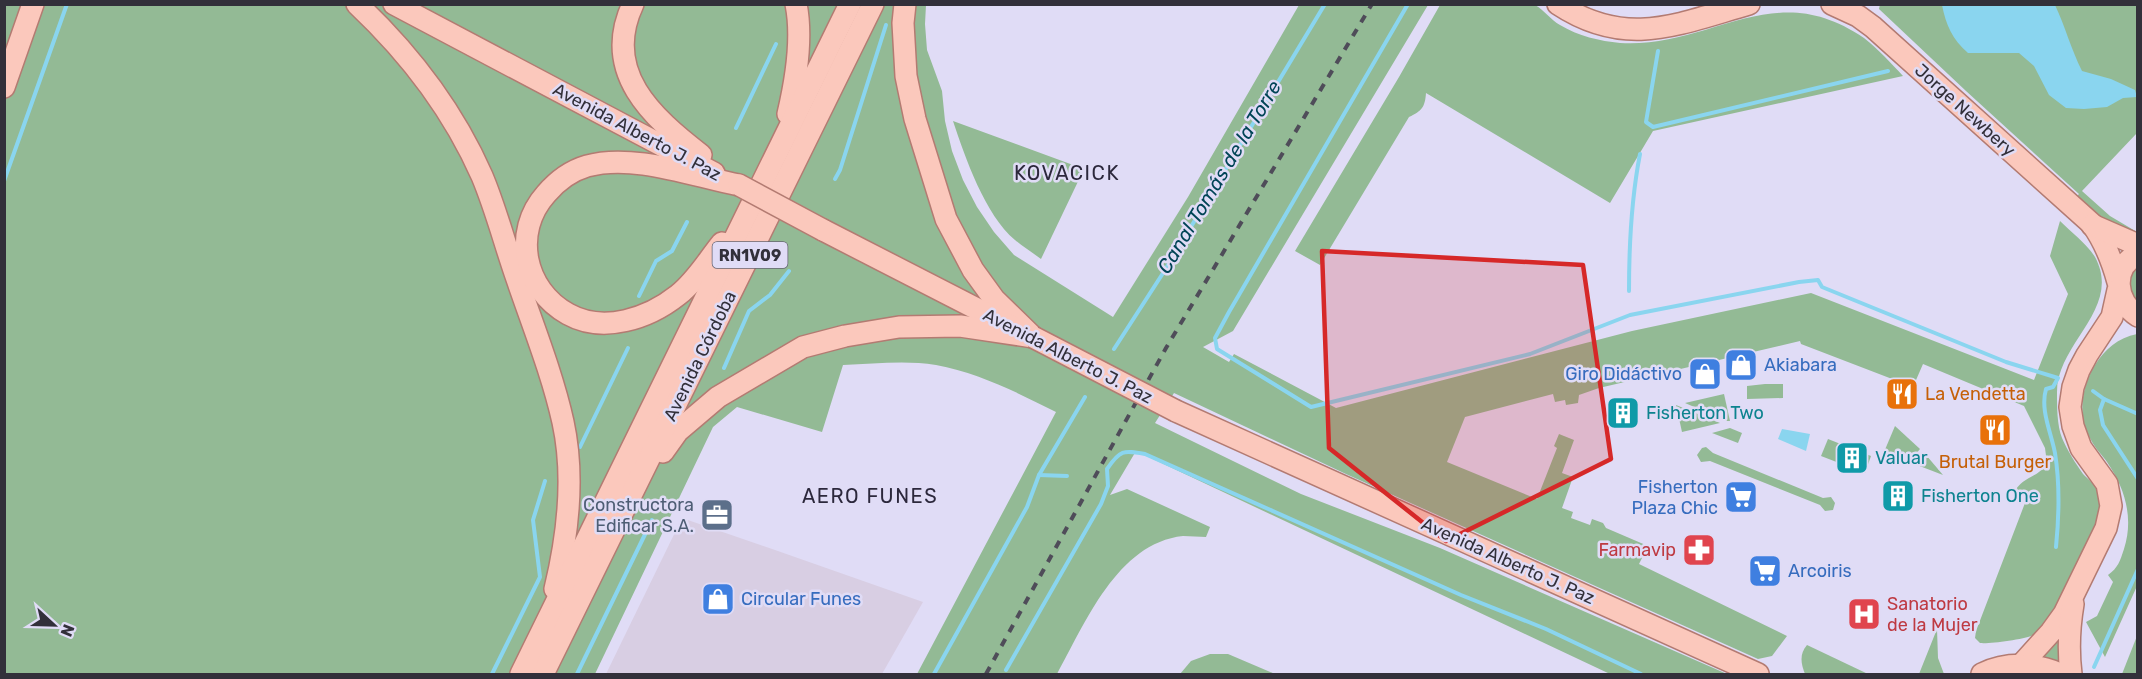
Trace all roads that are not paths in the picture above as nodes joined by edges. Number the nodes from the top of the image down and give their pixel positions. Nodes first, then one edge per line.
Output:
1 (33, 4) edge
2 (357, 4) edge
3 (394, 4) edge
4 (633, 4) edge
5 (796, 4) edge
6 (850, 4) edge
7 (873, 4) edge
8 (905, 4) edge
9 (1558, 4) edge
10 (1749, 4) edge
11 (1832, 4) edge
12 (4, 87) edge
13 (779, 148) junction
14 (739, 185) junction
15 (750, 208) junction
16 (2092, 224) junction
17 (2138, 245) edge
18 (2138, 254) edge
19 (2118, 286) junction
20 (2138, 316) edge
21 (2138, 322) edge
22 (1033, 338) junction
23 (2097, 342) junction
24 (626, 504) junction
25 (2075, 594) junction
26 (545, 626) junction
27 (2021, 665) junction
28 (522, 675) edge
29 (543, 675) edge
30 (1758, 675) edge
31 (1982, 675) edge
32 (2060, 675) edge
33 (2071, 675) edge

1 - 12 main road
2 - 26 main road
3 - 14 main road, Avenida Alberto J. Paz
4 - 14 main road
5 - 13 main road
6 - 13 main road, Avenida Córdoba / RN1V09
7 - 24 main road, Avenida Córdoba / RN1V09
8 - 22 main road
9 - 10 main road
11 - 16 main road, Jorge Newbery
13 - 15 main road, Avenida Córdoba / RN1V09
14 - 15 main road
14 - 22 main road, Avenida Alberto J. Paz, bridge
15 - 26 main road, Avenida Córdoba / RN1V09
16 - 17 main road, Jorge Newbery
16 - 19 main road, Jorge Newbery
18 - 19 main road
19 - 20 main road
19 - 23 main road
21 - 23 main road
22 - 24 main road
22 - 30 main road, Avenida Alberto J. Paz, bridge
23 - 25 main road
24 - 29 main road, Avenida Córdoba / RN1V09
25 - 27 main road
25 - 33 main road
26 - 28 main road, Avenida Córdoba / RN1V09
27 - 31 main road
27 - 32 main road

